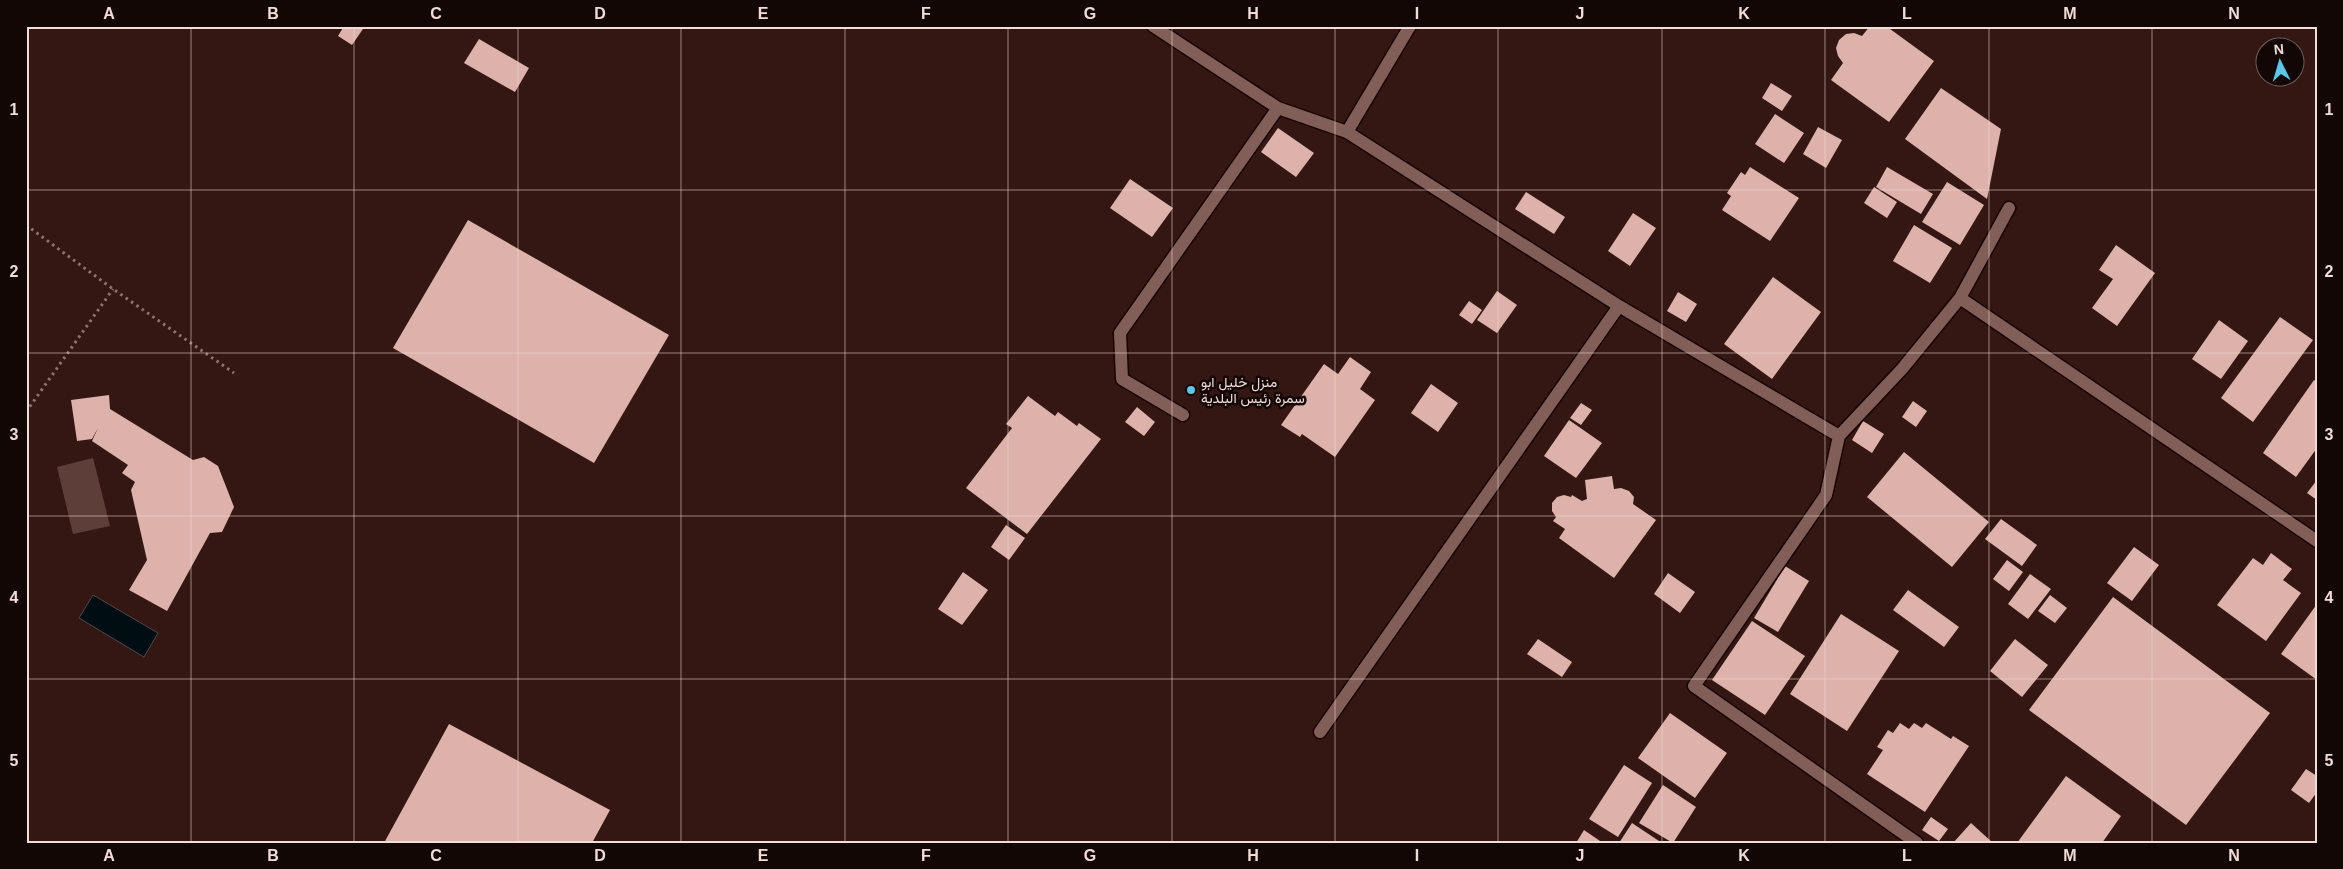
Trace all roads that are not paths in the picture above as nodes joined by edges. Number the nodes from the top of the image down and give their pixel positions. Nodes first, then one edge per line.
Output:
1 (1153, 26) edge
2 (1410, 26) edge
3 (1278, 108) junction
4 (1347, 132) junction
5 (2009, 208) dead end
6 (1960, 298) junction
7 (1619, 306) junction
8 (1183, 415) dead end
9 (1839, 436) junction
10 (2317, 541) edge
11 (1320, 732) dead end
12 (1917, 843) edge

1 - 3 street
2 - 4 street
3 - 4 street
3 - 8 street
4 - 7 street
5 - 6 street
6 - 9 street
6 - 10 street
7 - 9 street
7 - 11 street
9 - 12 street

